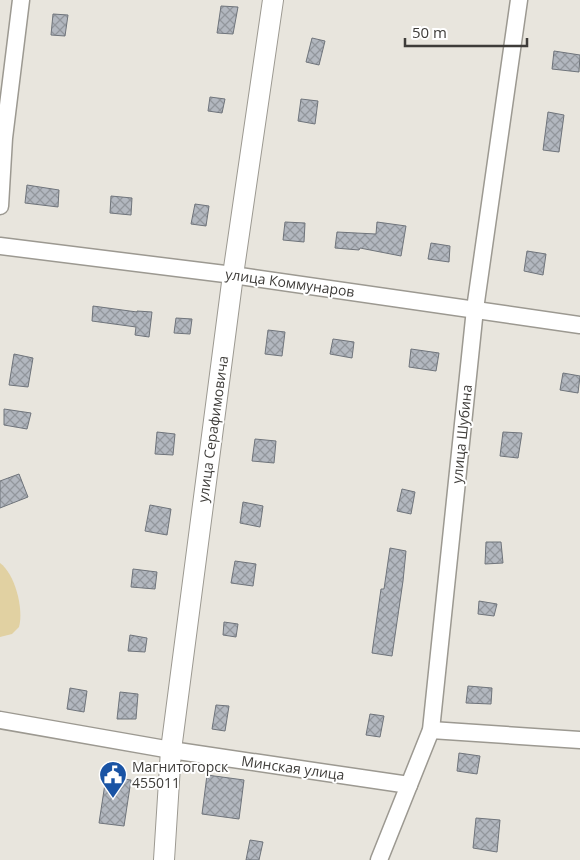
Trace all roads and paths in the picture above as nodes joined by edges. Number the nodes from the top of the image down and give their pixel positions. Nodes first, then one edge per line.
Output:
1 (21, 0) edge
2 (273, 0) edge
3 (519, 0) edge
4 (0, 206) edge
5 (0, 246) edge
6 (233, 275) junction
7 (475, 309) junction
8 (580, 325) edge
9 (0, 720) edge
10 (431, 730) junction
11 (580, 740) edge
12 (171, 750) junction
13 (409, 784) junction
14 (164, 860) edge
15 (379, 860) edge

1 - 4 street
2 - 6 street, улица Серафимовича
3 - 7 street, улица Шубина
5 - 6 street, улица Коммунаров
6 - 7 street, улица Коммунаров
6 - 12 street, улица Серафимовича
7 - 8 street, улица Коммунаров
7 - 10 street, улица Шубина
9 - 12 street, Минская улица
10 - 11 street
10 - 13 street, улица Шубина
12 - 13 street, Минская улица
12 - 14 street, улица Серафимовича
13 - 15 street, улица Шубина

